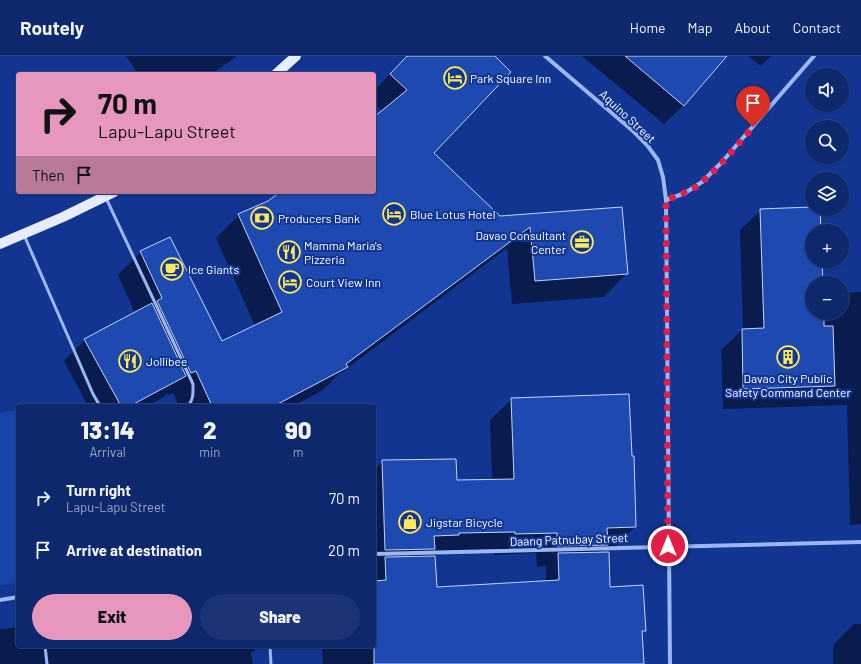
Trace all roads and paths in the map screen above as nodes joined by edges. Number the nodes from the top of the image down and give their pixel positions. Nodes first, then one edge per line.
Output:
1 (296, 56) edge
2 (545, 56) edge
3 (814, 56) edge
4 (278, 72) edge
5 (110, 194) edge
6 (666, 200) junction
7 (24, 235) junction
8 (0, 244) edge
9 (99, 404) edge
10 (190, 404) edge
11 (861, 542) edge
12 (668, 546) junction
13 (376, 554) edge
14 (16, 597) edge
15 (0, 600) edge
16 (45, 648) edge
17 (270, 648) edge
18 (47, 664) edge
19 (271, 664) edge
20 (670, 664) edge

1 - 4 main road
2 - 6 street, Aquino Street
3 - 6 street
5 - 7 main road
5 - 10 lane
6 - 12 street, Aquino Street
7 - 8 main road
7 - 9 lane
11 - 12 street, Daang Patnubay Street
12 - 13 street, Daang Patnubay Street
12 - 20 street, Aquino Street
14 - 15 street
16 - 18 lane
17 - 19 lane

